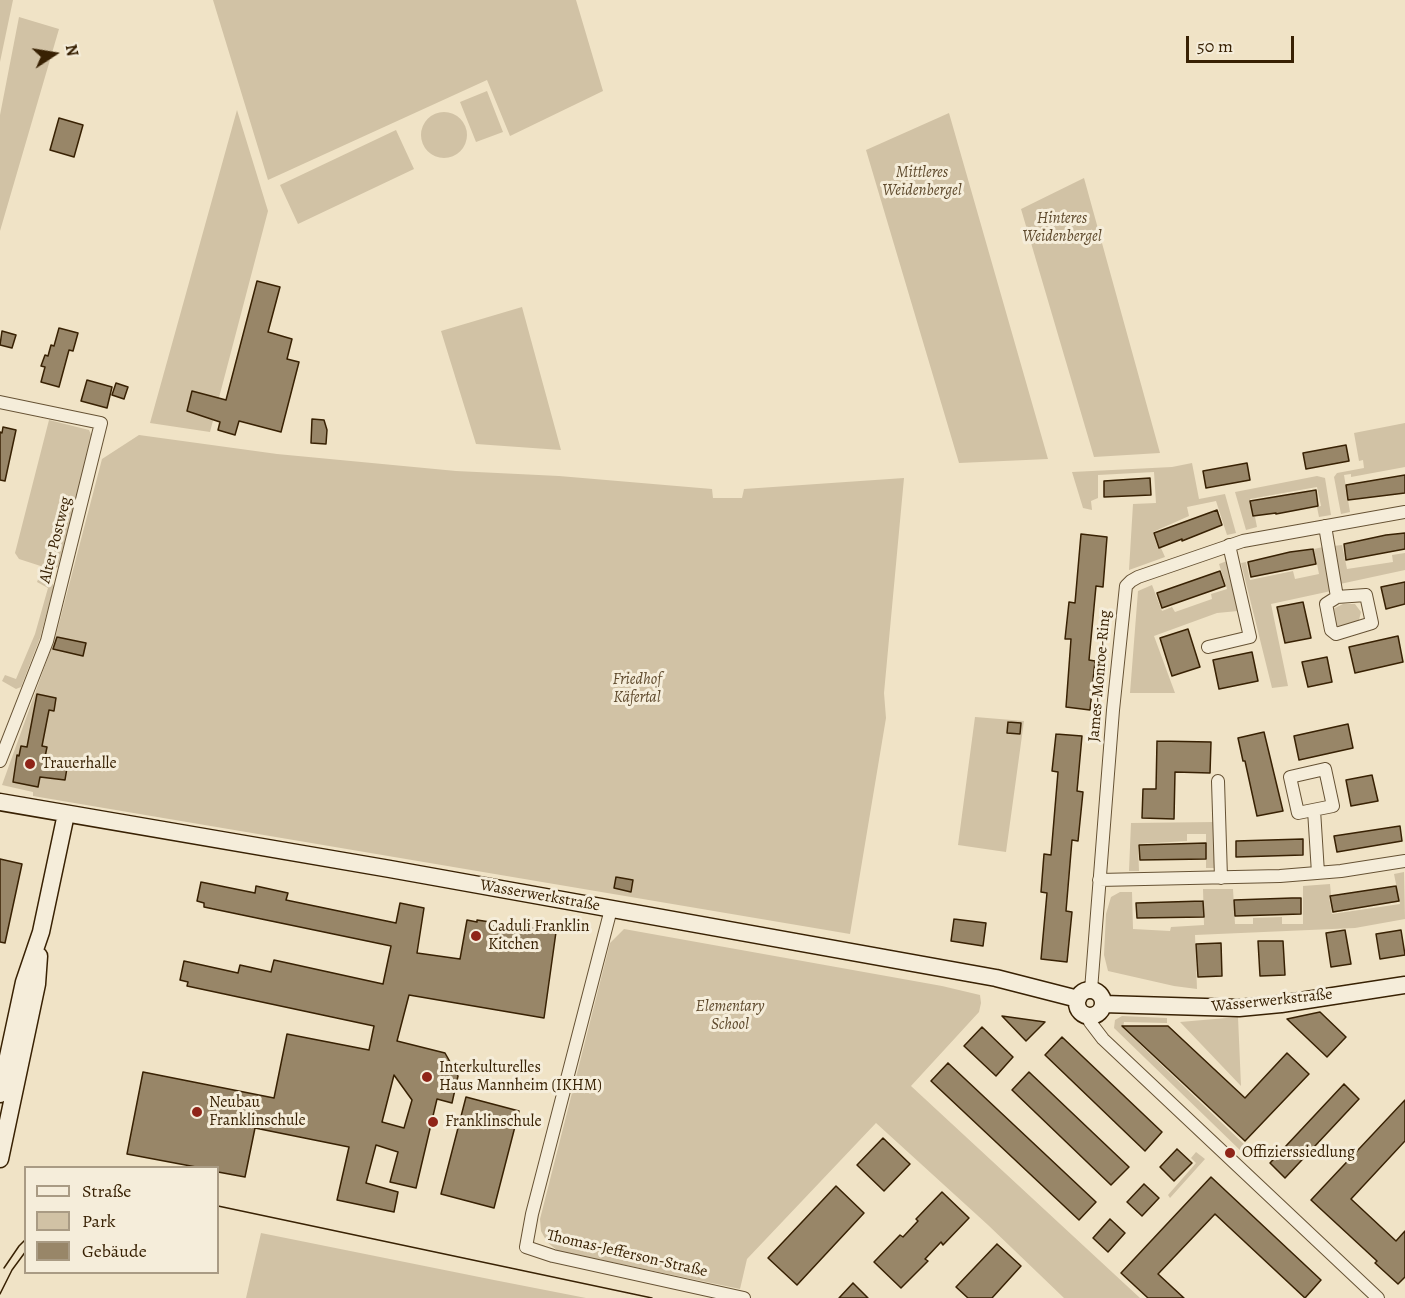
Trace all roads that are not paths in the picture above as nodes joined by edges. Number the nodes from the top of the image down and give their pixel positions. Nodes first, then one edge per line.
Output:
1 (0, 402) edge
2 (1405, 512) edge
3 (1325, 526) junction
4 (1229, 545) junction
5 (1337, 597) dead end
6 (1208, 647) dead end
7 (0, 761) edge
8 (1218, 781) dead end
9 (0, 802) edge
10 (1314, 810) dead end
11 (66, 814) junction
12 (1405, 861) edge
13 (1318, 873) junction
14 (1221, 878) junction
15 (1099, 880) junction
16 (611, 909) junction
17 (41, 932) junction
18 (1405, 985) edge
19 (1084, 995) junction
20 (1103, 1004) junction
21 (1088, 1016) junction
22 (0, 1094) edge
23 (0, 1159) edge
24 (744, 1298) edge
25 (1378, 1298) edge

1 - 7 street, Alter Postweg
2 - 3 street, James-Monroe-Ring
3 - 4 street, James-Monroe-Ring
3 - 5 street
4 - 6 street
4 - 15 street, James-Monroe-Ring
8 - 14 street
9 - 11 street, Wasserwerkstraße
10 - 13 street
11 - 16 street, Wasserwerkstraße
11 - 17 street
12 - 13 street
13 - 14 street
14 - 15 street
15 - 19 street, James-Monroe-Ring
16 - 19 street, Wasserwerkstraße
16 - 24 street, Thomas-Jefferson-Straße
17 - 22 street
17 - 23 street
18 - 20 street, Wasserwerkstraße
19 - 20 street
19 - 21 street
20 - 21 street
21 - 25 street

